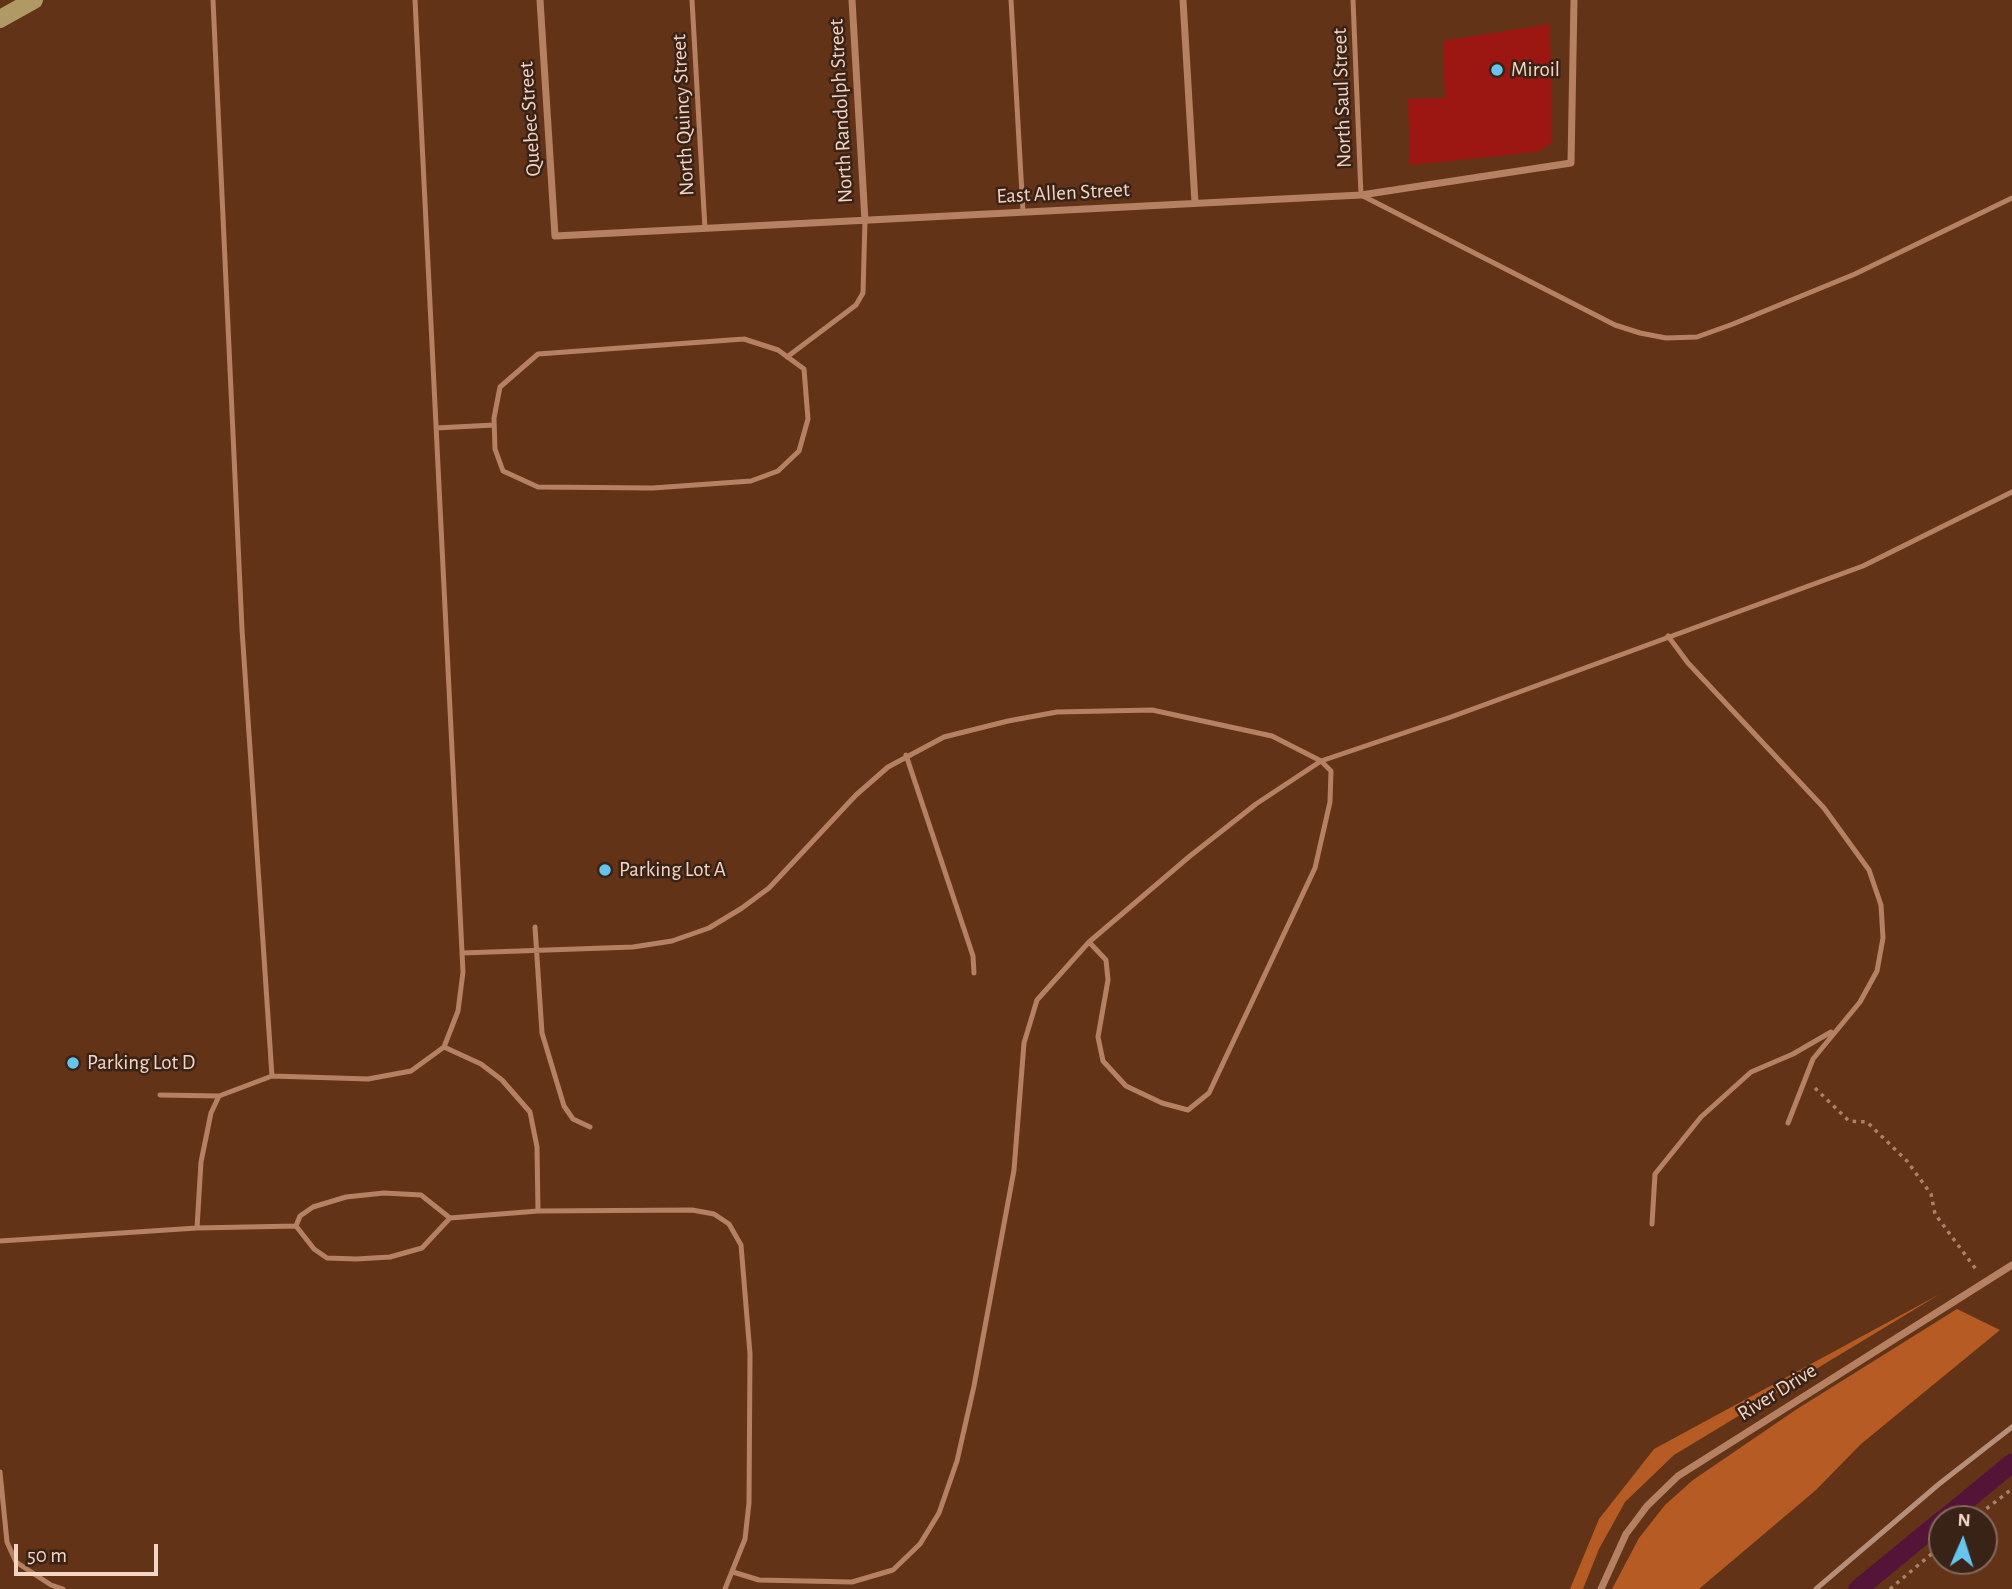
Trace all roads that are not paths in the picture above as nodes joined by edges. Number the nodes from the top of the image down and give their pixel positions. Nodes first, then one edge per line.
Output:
1 (34, 0) edge
2 (213, 0) edge
3 (415, 0) edge
4 (540, 0) edge
5 (692, 0) edge
6 (852, 0) edge
7 (1011, 0) edge
8 (1183, 0) edge
9 (1353, 0) edge
10 (1574, 0) edge
11 (0, 19) edge
12 (1362, 195) junction
13 (2012, 198) edge
14 (1195, 203) junction
15 (1023, 212) junction
16 (865, 220) junction
17 (705, 229) junction
18 (555, 236) joint
19 (787, 357) junction
20 (494, 425) junction
21 (436, 428) junction
22 (2012, 492) edge
23 (1668, 636) junction
24 (906, 755) junction
25 (1321, 761) junction
26 (535, 927) dead end
27 (1088, 942) junction
28 (536, 951) junction
29 (461, 953) junction
30 (974, 973) dead end
31 (1836, 1029) junction
32 (444, 1047) junction
33 (272, 1076) junction
34 (160, 1095) dead end
35 (219, 1096) junction
36 (1788, 1123) dead end
37 (590, 1127) dead end
38 (538, 1211) junction
39 (450, 1218) junction
40 (1652, 1224) dead end
41 (296, 1226) junction
42 (197, 1228) junction
43 (0, 1241) edge
44 (2012, 1265) edge
45 (0, 1472) edge
46 (733, 1572) junction
47 (63, 1589) edge
48 (724, 1589) edge
49 (1601, 1589) edge

1 - 11 main road
2 - 33 lane
3 - 21 lane
4 - 18 street, Quebec Street
5 - 17 lane, North Quincy Street
6 - 16 street, North Randolph Street
7 - 15 lane
8 - 14 street
9 - 12 lane, North Saul Street
10 - 12 street, East Allen Street
12 - 13 lane
12 - 14 street, East Allen Street
14 - 15 street, East Allen Street
15 - 16 street, East Allen Street
16 - 17 street, East Allen Street
16 - 19 lane
17 - 18 street, East Allen Street
19 - 20 lane
19 - 20 lane
20 - 21 lane
21 - 29 lane
22 - 23 lane
23 - 25 lane
23 - 31 lane
24 - 25 lane
24 - 28 lane
24 - 30 lane
25 - 27 lane
25 - 27 lane
26 - 28 lane
27 - 46 lane
28 - 29 lane
28 - 37 lane
29 - 32 lane
31 - 36 lane
31 - 40 lane
32 - 33 lane
32 - 38 lane
33 - 35 lane
34 - 35 lane
35 - 42 lane
38 - 39 lane
38 - 46 lane
39 - 41 lane
39 - 41 lane
41 - 42 lane
42 - 43 lane
44 - 49 street, River Drive
45 - 47 lane
46 - 48 lane

